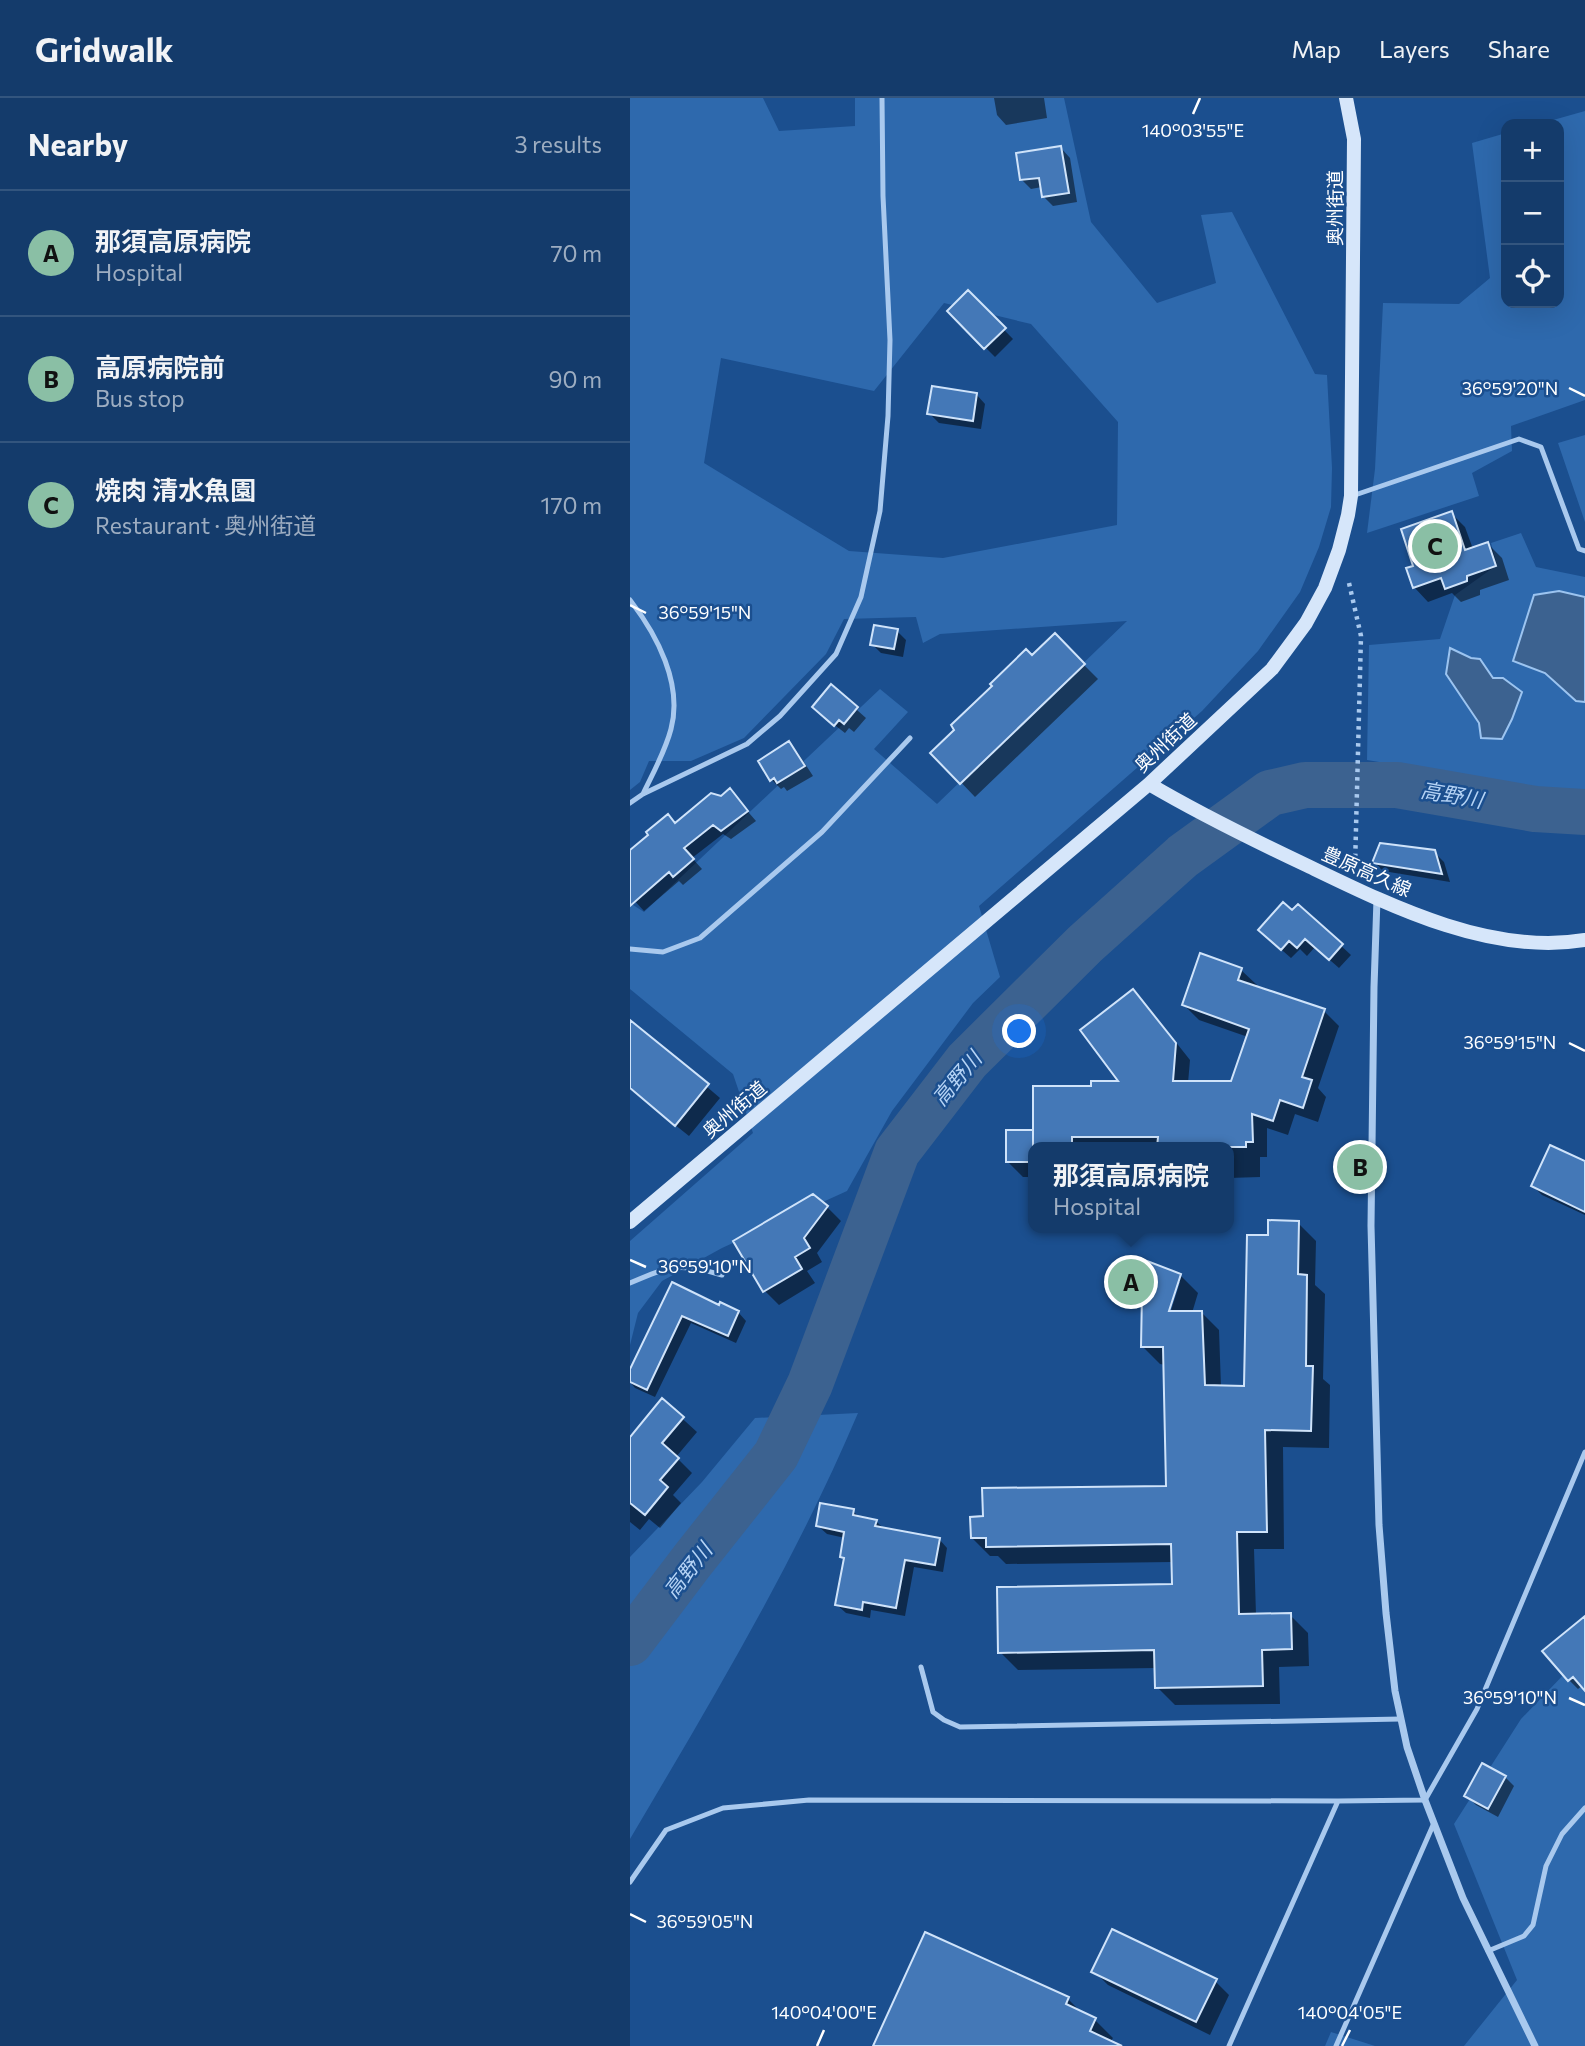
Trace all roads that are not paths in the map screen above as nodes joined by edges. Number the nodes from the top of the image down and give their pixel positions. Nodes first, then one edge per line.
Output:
1 (882, 98) edge
2 (1346, 98) edge
3 (1351, 496) junction
4 (1585, 551) edge
5 (630, 600) edge
6 (910, 738) dead end
7 (1149, 784) junction
8 (643, 794) junction
9 (630, 803) edge
10 (1377, 899) junction
11 (1585, 940) edge
12 (630, 949) edge
13 (630, 1222) edge
14 (722, 1275) dead end
15 (630, 1283) edge
16 (1585, 1452) edge
17 (921, 1667) dead end
18 (1401, 1719) junction
19 (1425, 1800) junction
20 (1338, 1801) junction
21 (1585, 1808) edge
22 (1434, 1823) junction
23 (630, 1882) edge
24 (1488, 1951) junction
25 (1229, 2046) edge
26 (1336, 2046) edge
27 (1535, 2046) edge

1 - 8 lane
2 - 3 main road, 奥州街道
3 - 4 lane
3 - 7 main road, 奥州街道
5 - 8 lane
6 - 12 lane
7 - 10 main road, 豊原高久線
7 - 13 main road, 奥州街道
8 - 9 lane
10 - 11 main road, 豊原高久線
10 - 18 street
14 - 15 lane
16 - 19 lane
17 - 18 lane
18 - 19 street
19 - 20 lane
19 - 22 street
20 - 23 lane
20 - 25 lane
21 - 24 lane
22 - 24 street
22 - 26 lane
24 - 27 street

